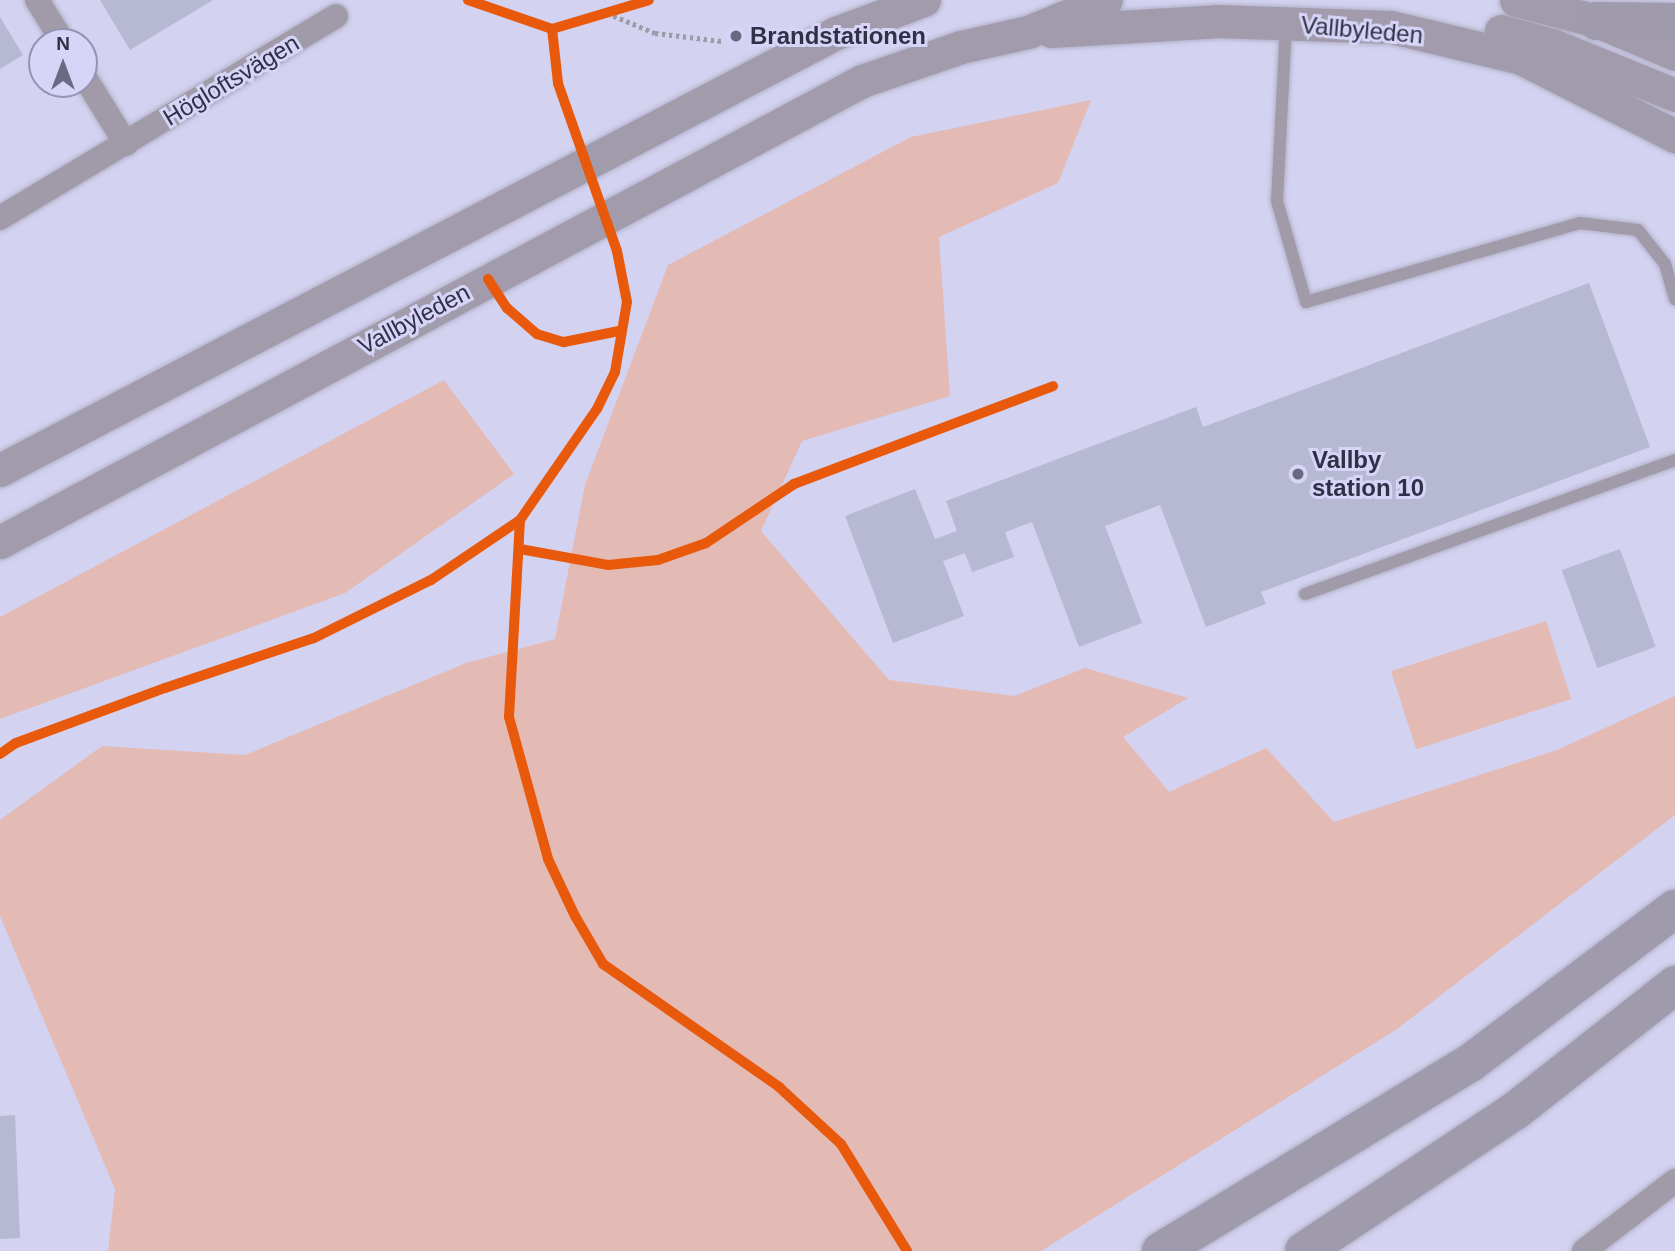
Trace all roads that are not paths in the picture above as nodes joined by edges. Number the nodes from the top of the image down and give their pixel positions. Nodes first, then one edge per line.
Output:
1 (37, 0) edge
2 (924, 0) edge
3 (1106, 0) edge
4 (1516, 0) edge
5 (1287, 11) edge
6 (336, 16) dead end
7 (1597, 21) junction
8 (1675, 22) edge
9 (1391, 27) junction
10 (54, 28) edge
11 (1028, 32) junction
12 (1675, 54) edge
13 (1675, 95) edge
14 (98, 98) edge
15 (1668, 131) edge
16 (126, 144) junction
17 (0, 218) edge
18 (1675, 300) edge
19 (1675, 460) edge
20 (0, 470) edge
21 (0, 542) edge
22 (1305, 594) dead end
23 (1675, 909) edge
24 (1675, 985) edge
25 (1675, 1181) edge
26 (1161, 1251) edge
27 (1304, 1251) edge
28 (1584, 1251) edge

1 - 10 street
2 - 20 main road
3 - 11 main road, Vallbyleden
4 - 7 main road
5 - 9 main road, Vallbyleden
5 - 11 main road, Vallbyleden
5 - 18 lane
6 - 16 street, Högloftsvägen
7 - 8 highway
7 - 12 main road
9 - 13 main road
9 - 15 main road, Vallbyleden
11 - 21 main road, Vallbyleden
14 - 16 street
16 - 17 street, Högloftsvägen
19 - 22 lane
23 - 26 highway
24 - 27 highway
25 - 28 street

